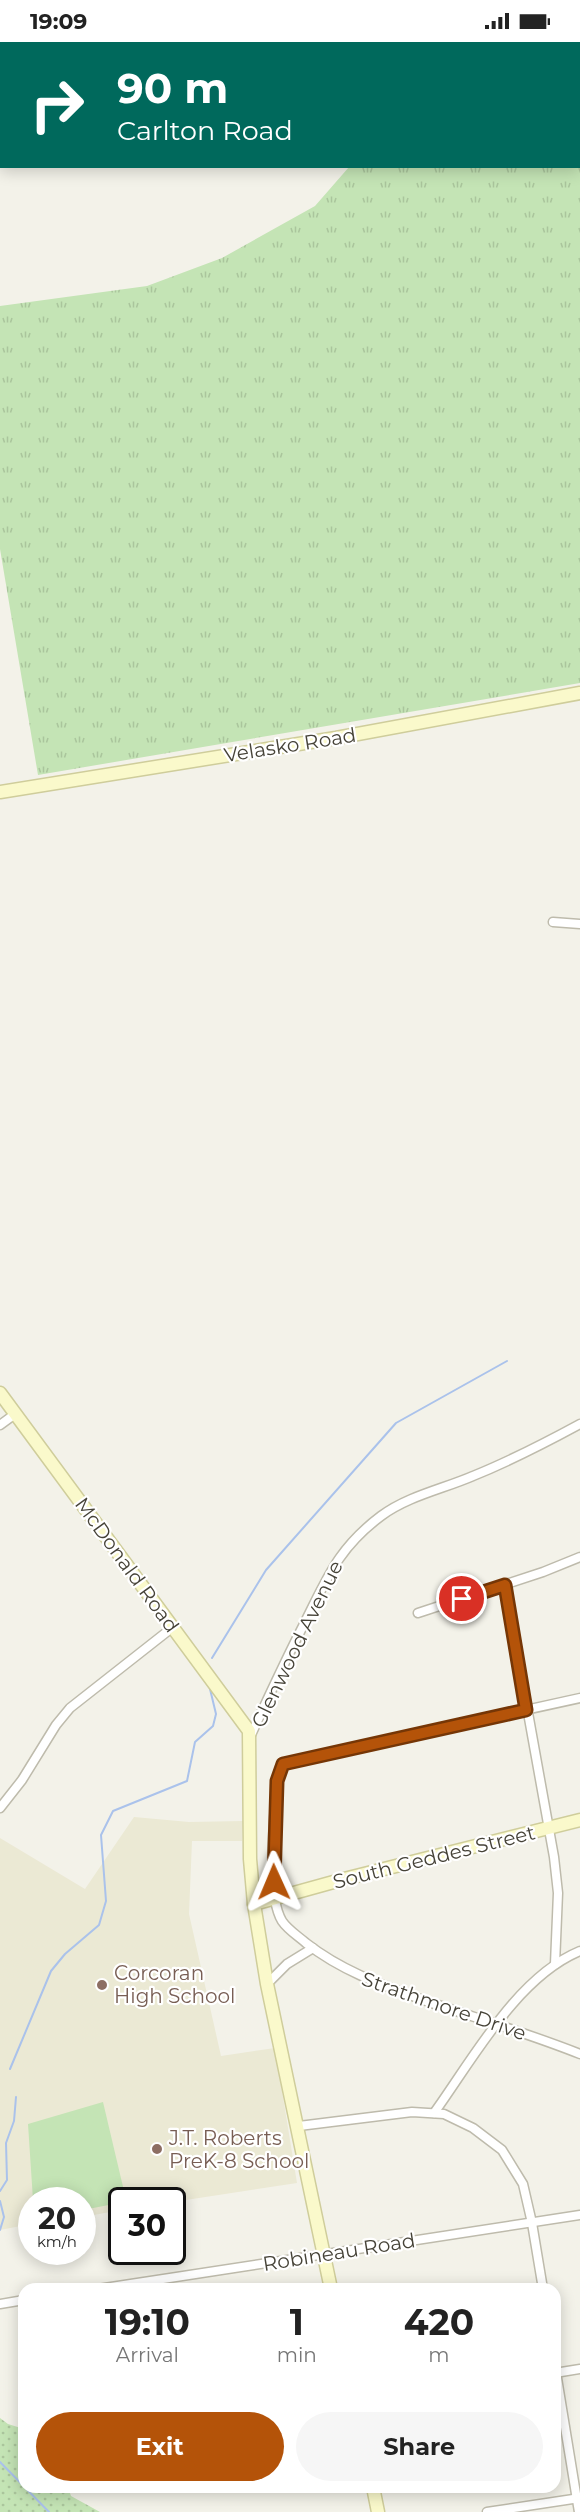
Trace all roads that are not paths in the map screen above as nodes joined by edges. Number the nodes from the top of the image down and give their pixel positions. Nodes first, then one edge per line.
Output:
1 (580, 693) edge
2 (0, 792) edge
3 (554, 922) dead end
4 (580, 924) edge
5 (0, 1393) edge
6 (15, 1414) junction
7 (580, 1424) edge
8 (0, 1425) edge
9 (580, 1557) edge
10 (505, 1585) junction
11 (418, 1614) dead end
12 (173, 1627) junction
13 (580, 1698) edge
14 (526, 1710) junction
15 (250, 1738) junction
16 (0, 1808) edge
17 (580, 1820) edge
18 (548, 1828) junction
19 (275, 1898) junction
20 (254, 1904) junction
21 (312, 1948) junction
22 (580, 1951) edge
23 (555, 1964) junction
24 (267, 1983) junction
25 (497, 2025) junction
26 (580, 2054) edge
27 (434, 2113) junction
28 (299, 2126) junction
29 (580, 2215) edge
30 (532, 2223) junction
31 (324, 2255) junction
32 (138, 2283) edge
33 (330, 2283) edge
34 (542, 2283) edge
35 (18, 2301) edge
36 (0, 2304) edge
37 (580, 2369) edge
38 (561, 2371) edge
39 (561, 2404) edge
40 (374, 2493) edge
41 (578, 2498) edge
42 (378, 2512) edge
43 (487, 2512) edge
44 (579, 2512) edge

1 - 2 street, Velasko Road
3 - 4 street
5 - 6 street, McDonald Road
6 - 8 street
6 - 12 street, McDonald Road
7 - 15 street, Glenwood Avenue
9 - 10 street
10 - 11 street
10 - 14 street
12 - 15 street, McDonald Road
12 - 16 street
13 - 14 street
14 - 18 street
14 - 19 street
15 - 20 street, Glenwood Avenue
17 - 18 street, South Geddes Street
18 - 19 street, South Geddes Street
18 - 23 street
19 - 20 street, South Geddes Street
19 - 21 street, Strathmore Drive
20 - 24 street, Glenwood Avenue
21 - 24 street
21 - 25 street, Strathmore Drive
22 - 23 street
23 - 25 street
24 - 28 street, Glenwood Avenue
25 - 26 street, Strathmore Drive
25 - 27 street
27 - 28 street
27 - 30 street
28 - 31 street, Glenwood Avenue
29 - 30 street, Robineau Road
30 - 31 street, Robineau Road
30 - 34 street
31 - 32 street, Robineau Road
31 - 33 street, Glenwood Avenue
35 - 36 street
37 - 38 street
39 - 41 street
40 - 42 street
41 - 43 street
41 - 44 street

